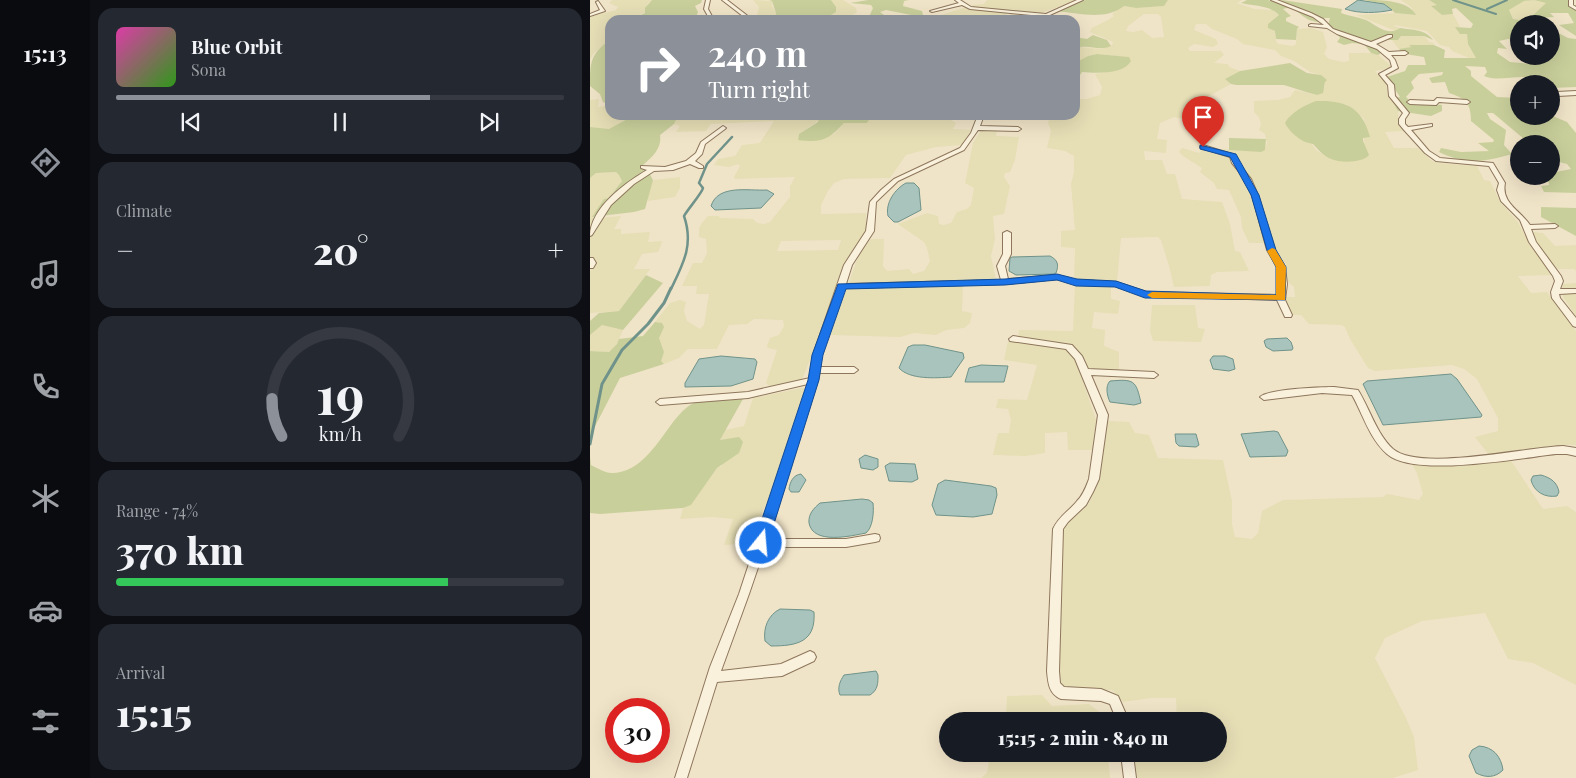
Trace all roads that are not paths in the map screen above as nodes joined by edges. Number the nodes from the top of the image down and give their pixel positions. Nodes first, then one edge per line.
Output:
1 (708, 0) edge
2 (724, 0) edge
3 (969, 0) edge
4 (1082, 0) edge
5 (1273, 0) edge
6 (1571, 0) edge
7 (598, 2) dead end
8 (960, 3) edge
9 (1576, 9) edge
10 (932, 11) dead end
11 (590, 15) edge
12 (710, 15) edge
13 (744, 15) edge
14 (1034, 15) edge
15 (1046, 15) edge
16 (1310, 25) dead end
17 (1327, 27) junction
18 (1390, 36) dead end
19 (1372, 44) junction
20 (1405, 53) dead end
21 (1386, 54) junction
22 (1576, 93) edge
23 (1560, 94) edge
24 (1410, 102) dead end
25 (1467, 102) dead end
26 (979, 120) edge
27 (1430, 125) dead end
28 (723, 128) dead end
29 (976, 128) junction
30 (1406, 129) junction
31 (1018, 130) dead end
32 (1203, 147) dead end
33 (689, 161) junction
34 (643, 166) dead end
35 (701, 167) dead end
36 (653, 170) junction
37 (1555, 226) dead end
38 (1527, 227) junction
39 (1007, 233) dead end
40 (590, 234) edge
41 (590, 260) edge
42 (590, 266) edge
43 (1005, 282) junction
44 (842, 286) junction
45 (1576, 291) edge
46 (1555, 292) junction
47 (1281, 298) junction
48 (1288, 315) dead end
49 (1576, 324) edge
50 (1013, 339) dead end
51 (854, 370) dead end
52 (1085, 372) junction
53 (814, 375) junction
54 (1154, 375) dead end
55 (1264, 398) dead end
56 (660, 402) dead end
57 (1576, 452) edge
58 (875, 538) dead end
59 (761, 543) junction
60 (810, 657) dead end
61 (713, 677) junction
62 (1119, 712) edge
63 (1128, 762) edge
64 (681, 778) edge
65 (1130, 778) edge

1 - 12 street
2 - 13 street
3 - 8 street
4 - 15 street
5 - 17 street
6 - 9 street
7 - 11 street
8 - 10 street
8 - 14 street
16 - 17 street
17 - 19 street
18 - 19 street
19 - 21 street
20 - 21 street
21 - 30 street
22 - 23 street
24 - 25 street
26 - 29 street
27 - 30 street
28 - 33 street
29 - 31 street
29 - 44 street
30 - 38 street
32 - 47 street
33 - 35 street
33 - 36 street
34 - 36 street
36 - 40 street
37 - 38 street
38 - 46 street
39 - 43 street
41 - 42 street
43 - 44 street
43 - 47 street
44 - 53 street
45 - 46 street
46 - 49 street
47 - 48 street
50 - 52 street
51 - 53 street
52 - 54 street
52 - 62 street
53 - 56 street
53 - 59 street
55 - 57 street
58 - 59 street
59 - 61 street
60 - 61 street
61 - 64 street
63 - 65 street

